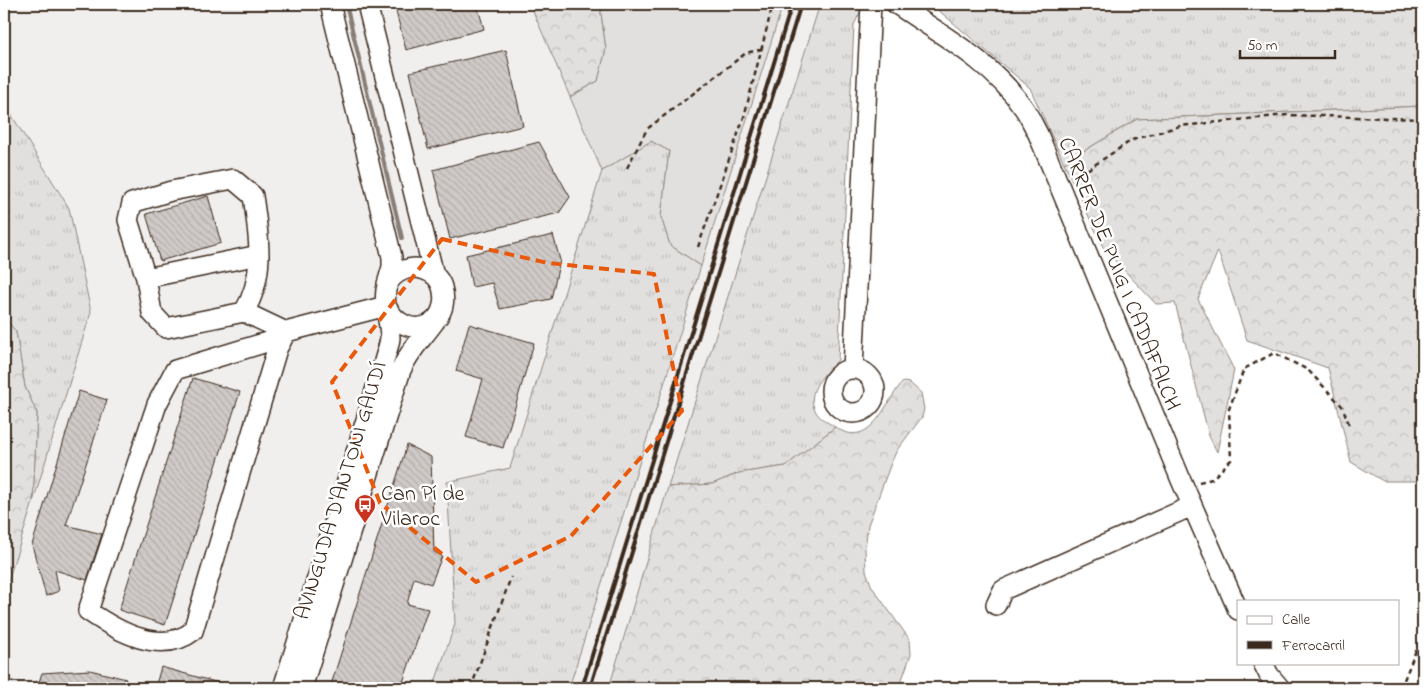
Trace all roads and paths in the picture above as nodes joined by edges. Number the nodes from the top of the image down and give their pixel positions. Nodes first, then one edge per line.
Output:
1 (330, 4) edge
2 (367, 4) edge
3 (773, 4) edge
4 (871, 4) edge
5 (896, 4) edge
6 (762, 49) junction
7 (1423, 119) edge
8 (627, 168) dead end
9 (1057, 180) junction
10 (698, 247) dead end
11 (259, 255) junction
12 (434, 275) junction
13 (146, 278) junction
14 (387, 286) junction
15 (386, 306) junction
16 (244, 312) junction
17 (438, 316) junction
18 (283, 337) junction
19 (853, 369) dead end
20 (1349, 424) dead end
21 (1183, 486) junction
22 (1192, 506) junction
23 (511, 577) dead end
24 (996, 604) dead end
25 (1237, 608) edge
26 (1423, 634) edge
27 (1264, 664) edge
28 (283, 688) edge
29 (302, 688) edge
30 (471, 688) edge
31 (1280, 688) edge
32 (1408, 688) edge

1 - 14 street
2 - 12 street
3 - 6 path
4 - 19 street
5 - 9 street, CARRER DE PUIG I CADAFALCH
6 - 8 path
6 - 10 path
7 - 9 path
9 - 21 street, CARRER DE PUIG I CADAFALCH
11 - 13 street
11 - 13 street
11 - 16 street
12 - 14 street
12 - 17 street
13 - 16 street
14 - 15 street
15 - 17 street
15 - 18 street
15 - 28 street, AVINGUDA D'ANTONI GAUDÍ
16 - 18 street
17 - 29 street, AVINGUDA D'ANTONI GAUDÍ
18 - 18 street
20 - 21 path
21 - 22 street, CARRER DE PUIG I CADAFALCH
22 - 24 street
22 - 25 street, CARRER DE PUIG I CADAFALCH
23 - 30 path
26 - 32 path
27 - 31 street

